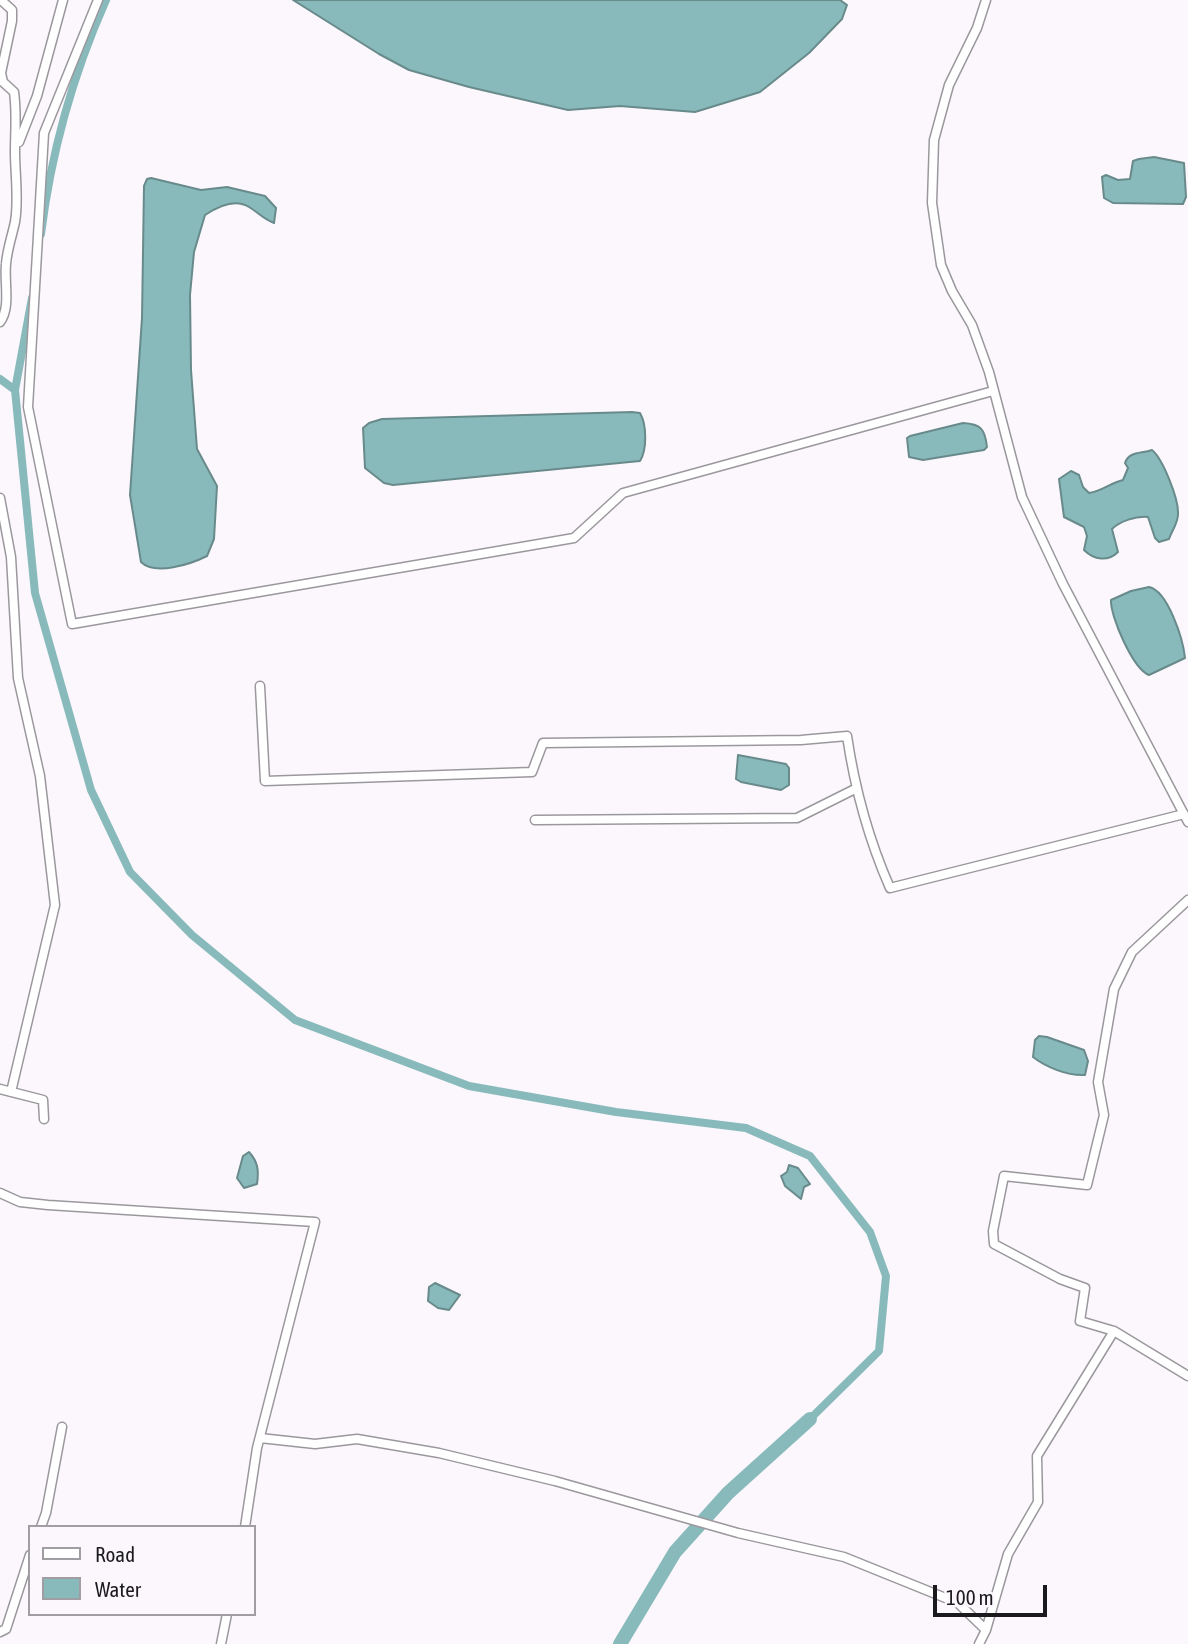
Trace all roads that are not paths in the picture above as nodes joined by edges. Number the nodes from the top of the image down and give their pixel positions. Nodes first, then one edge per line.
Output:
1 (1, 0) edge
2 (63, 0) edge
3 (97, 0) edge
4 (986, 0) edge
5 (15, 151) junction
6 (0, 323) edge
7 (993, 391) junction
8 (0, 498) edge
9 (260, 686) dead end
10 (855, 789) junction
11 (1186, 818) edge
12 (535, 820) dead end
13 (1188, 900) edge
14 (0, 1089) edge
15 (11, 1092) junction
16 (44, 1119) dead end
17 (0, 1193) edge
18 (1115, 1331) junction
19 (1188, 1376) edge
20 (62, 1427) dead end
21 (260, 1438) junction
22 (42, 1525) edge
23 (245, 1525) edge
24 (28, 1561) edge
25 (227, 1616) edge
26 (986, 1630) junction
27 (0, 1632) edge
28 (221, 1644) edge
29 (979, 1644) edge

1 - 5 street
2 - 5 street
3 - 7 street
4 - 7 street
5 - 6 street
7 - 11 street
8 - 15 street
9 - 10 street
10 - 11 street
10 - 12 street
13 - 18 street
14 - 15 street
15 - 16 street
17 - 21 street
18 - 19 street
18 - 26 street
20 - 22 street
21 - 23 street
21 - 26 street
24 - 27 street
25 - 28 street
26 - 29 street

